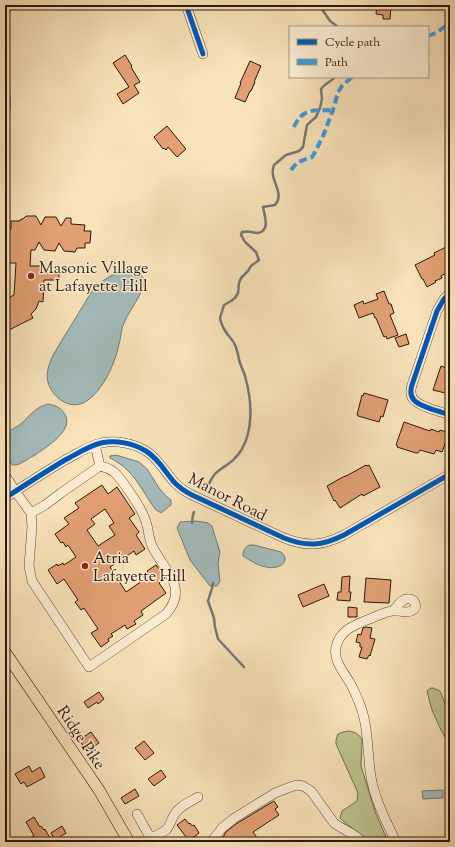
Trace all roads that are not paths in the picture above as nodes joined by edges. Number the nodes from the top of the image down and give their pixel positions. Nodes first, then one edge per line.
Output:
1 (186, 5) edge
2 (203, 54) dead end
3 (5, 92) edge
4 (5, 113) edge
5 (450, 293) edge
6 (450, 415) edge
7 (94, 445) junction
8 (100, 466) junction
9 (450, 474) edge
10 (5, 475) edge
11 (15, 491) junction
12 (5, 498) edge
13 (31, 513) junction
14 (394, 610) dead end
15 (5, 652) edge
16 (198, 797) dead end
17 (137, 814) dead end
18 (148, 840) edge
19 (129, 842) edge
20 (211, 842) edge
21 (362, 842) edge
22 (396, 842) edge

1 - 2 street
3 - 4 street
5 - 6 street
7 - 8 street
7 - 9 street, Manor Road
7 - 11 street, Manor Road
8 - 13 street
8 - 13 street
10 - 11 street
11 - 12 street, Manor Road
11 - 13 street
14 - 22 street
15 - 19 main road, Ridge Pike
16 - 18 street
17 - 18 street
20 - 21 street

